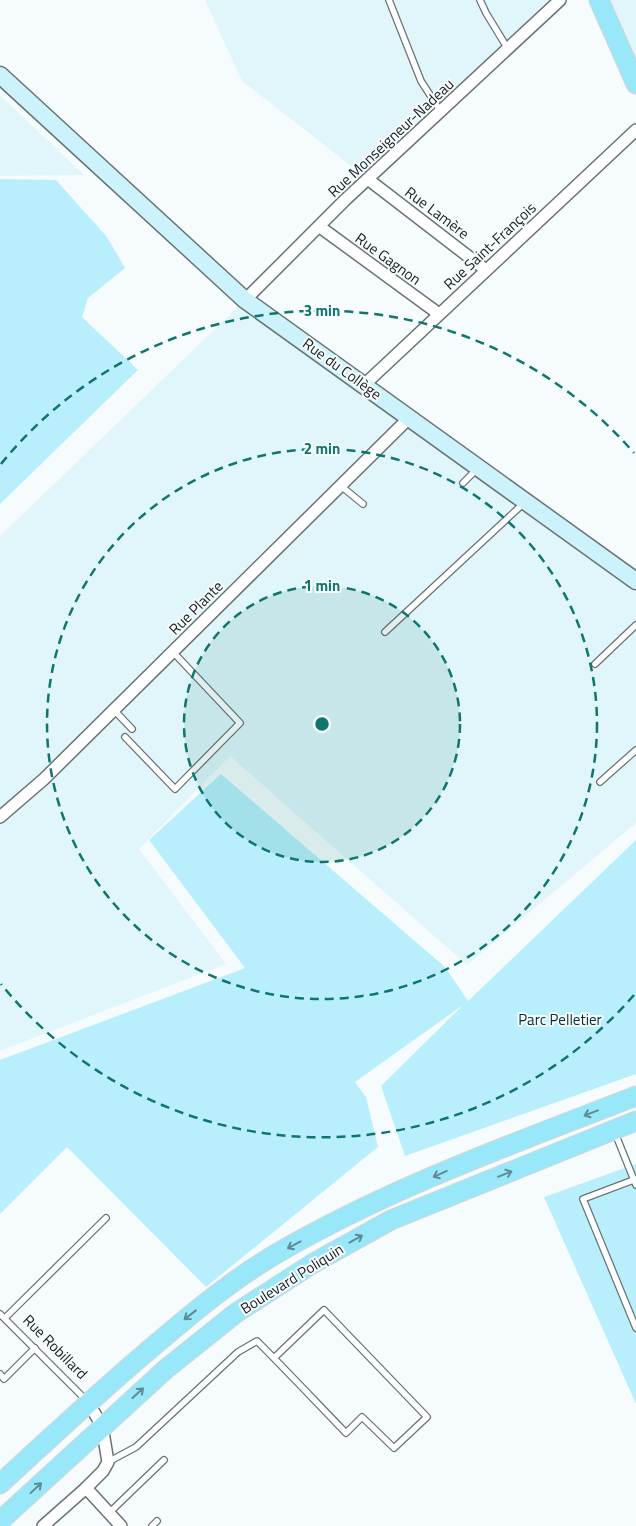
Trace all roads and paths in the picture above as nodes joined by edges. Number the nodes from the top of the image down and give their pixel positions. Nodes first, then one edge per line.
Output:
1 (389, 0) edge
2 (480, 0) edge
3 (560, 0) edge
4 (599, 0) edge
5 (508, 49) junction
6 (2, 81) edge
7 (636, 84) edge
8 (441, 112) junction
9 (636, 130) edge
10 (369, 180) junction
11 (320, 227) junction
12 (486, 270) junction
13 (245, 300) junction
14 (439, 314) junction
15 (364, 385) junction
16 (410, 418) junction
17 (478, 467) junction
18 (463, 483) dead end
19 (341, 486) junction
20 (526, 501) junction
21 (363, 504) dead end
22 (636, 581) edge
23 (636, 625) edge
24 (385, 632) dead end
25 (172, 652) junction
26 (595, 664) dead end
27 (114, 710) junction
28 (132, 729) dead end
29 (125, 737) dead end
30 (636, 750) edge
31 (600, 782) dead end
32 (0, 817) edge
33 (636, 1096) edge
34 (636, 1121) edge
35 (614, 1130) junction
36 (635, 1181) edge
37 (106, 1218) dead end
38 (3, 1316) edge
39 (636, 1328) edge
40 (35, 1348) junction
41 (274, 1358) junction
42 (2, 1377) edge
43 (88, 1402) junction
44 (102, 1426) junction
45 (164, 1460) dead end
46 (108, 1462) junction
47 (0, 1484) edge
48 (86, 1488) junction
49 (110, 1513) junction
50 (0, 1521) edge
51 (157, 1521) dead end
52 (42, 1526) edge
53 (121, 1526) edge
54 (152, 1526) edge

1 - 8 lane
2 - 5 lane
3 - 5 street, Rue Monseigneur-Nadeau
4 - 7 main road
5 - 8 street, Rue Monseigneur-Nadeau
6 - 13 street, Rue du Collège
8 - 10 street, Rue Monseigneur-Nadeau
9 - 12 street, Rue Saint-François
10 - 11 street, Rue Monseigneur-Nadeau
10 - 12 street, Rue Lamère
11 - 13 street, Rue Monseigneur-Nadeau
11 - 14 street, Rue Gagnon
12 - 14 street, Rue Saint-François
13 - 15 street, Rue du Collège
14 - 15 street, Rue Saint-François
15 - 16 street, Rue du Collège
16 - 17 street, Rue du Collège
16 - 19 street, Rue Plante
17 - 18 lane
17 - 20 street, Rue du Collège
19 - 21 lane
19 - 25 street, Rue Plante
20 - 22 street, Rue du Collège
20 - 24 lane
23 - 26 lane
25 - 27 street, Rue Plante
25 - 29 lane
27 - 28 lane
27 - 32 street, Rue Plante
30 - 31 lane
33 -> 43 main road, Boulevard Poliquin
34 - 35 main road, Boulevard Poliquin
35 - 36 lane
44 -> 35 main road, Boulevard Poliquin
36 - 39 lane
37 - 38 lane
38 - 40 lane, Rue Robillard
40 - 42 lane
40 - 43 lane, Rue Robillard
41 - 41 lane
41 - 46 lane
43 - 44 street
43 - 47 main road, Boulevard Poliquin
44 - 46 street
50 -> 44 main road, Boulevard Poliquin
45 - 49 lane
46 - 48 street
48 - 49 street
48 - 52 street
49 - 53 street
51 - 54 lane

